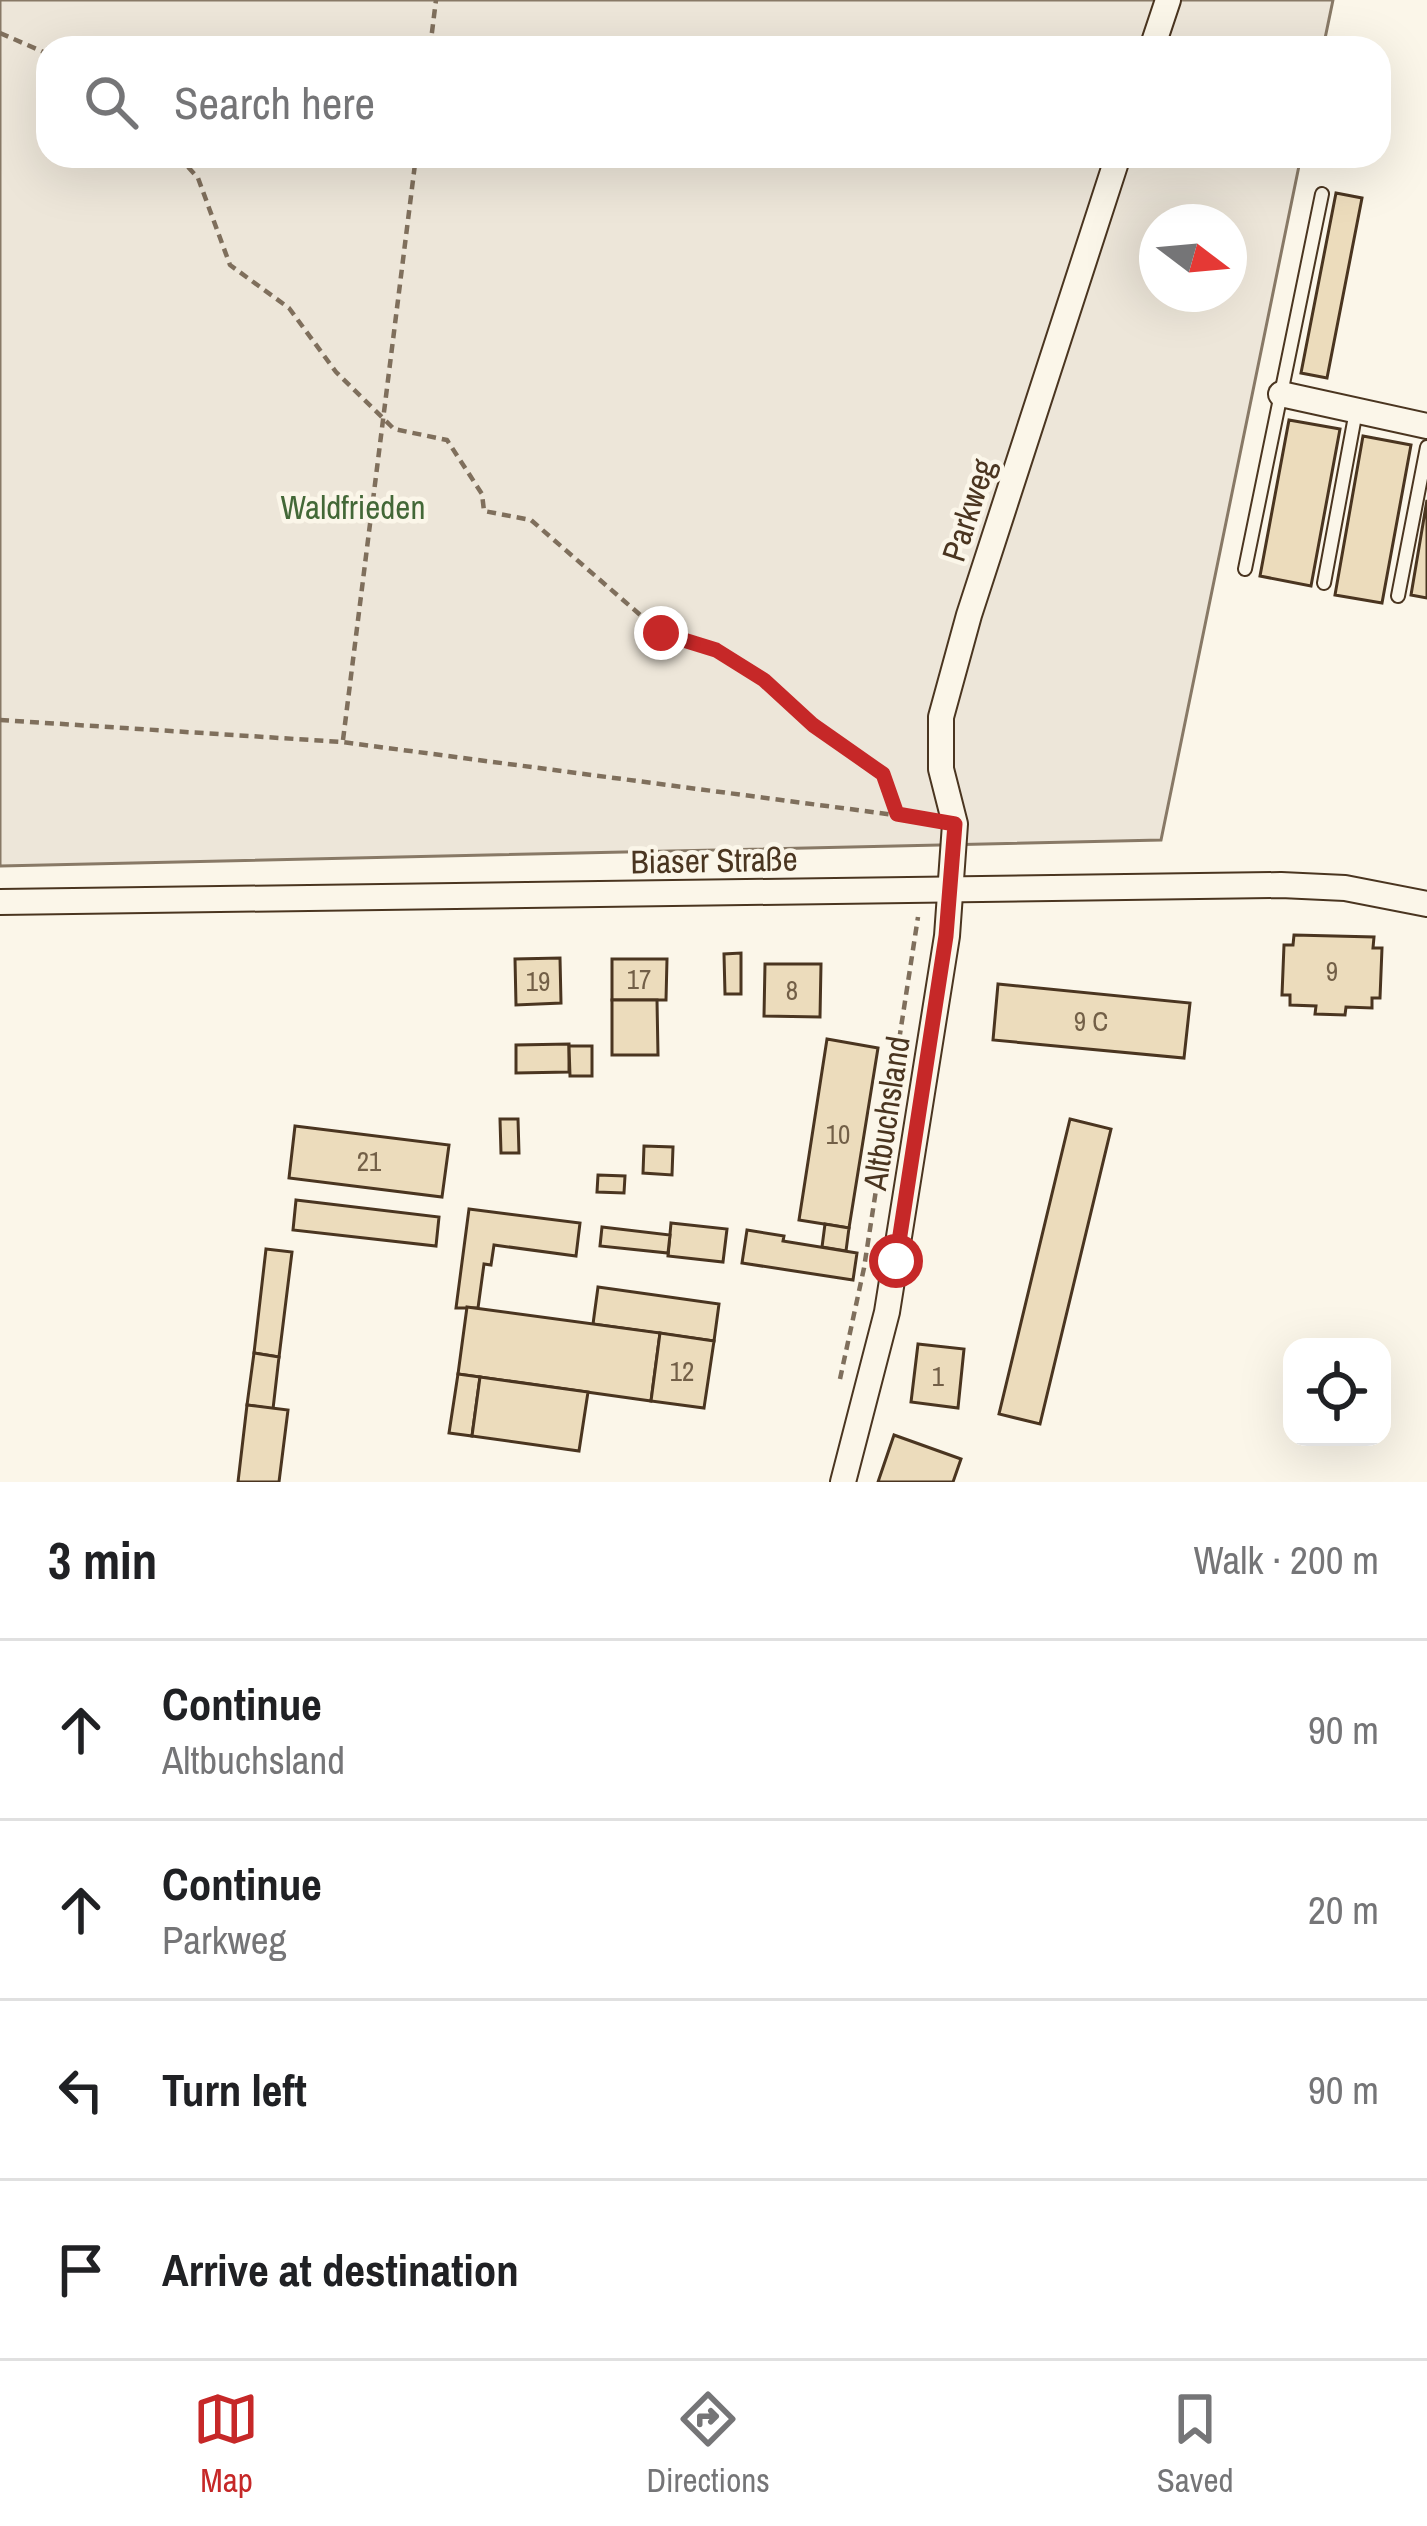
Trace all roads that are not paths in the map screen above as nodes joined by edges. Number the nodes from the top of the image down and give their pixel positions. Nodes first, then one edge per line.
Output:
1 (1168, 0) edge
2 (1156, 36) edge
3 (1114, 168) edge
4 (1322, 194) dead end
5 (1281, 394) junction
6 (1357, 410) junction
7 (1427, 425) edge
8 (1427, 448) edge
9 (1246, 569) dead end
10 (1324, 584) dead end
11 (1398, 596) dead end
12 (950, 891) junction
13 (0, 902) edge
14 (1427, 904) edge
15 (843, 1482) edge

1 - 2 street
3 - 12 street, Parkweg
4 - 5 lane
5 - 6 street
5 - 9 lane
6 - 7 street
6 - 10 lane
8 - 11 lane
12 - 13 street, Biaser Straße
12 - 14 street, Biaser Straße
12 - 15 street, Altbuchsland

